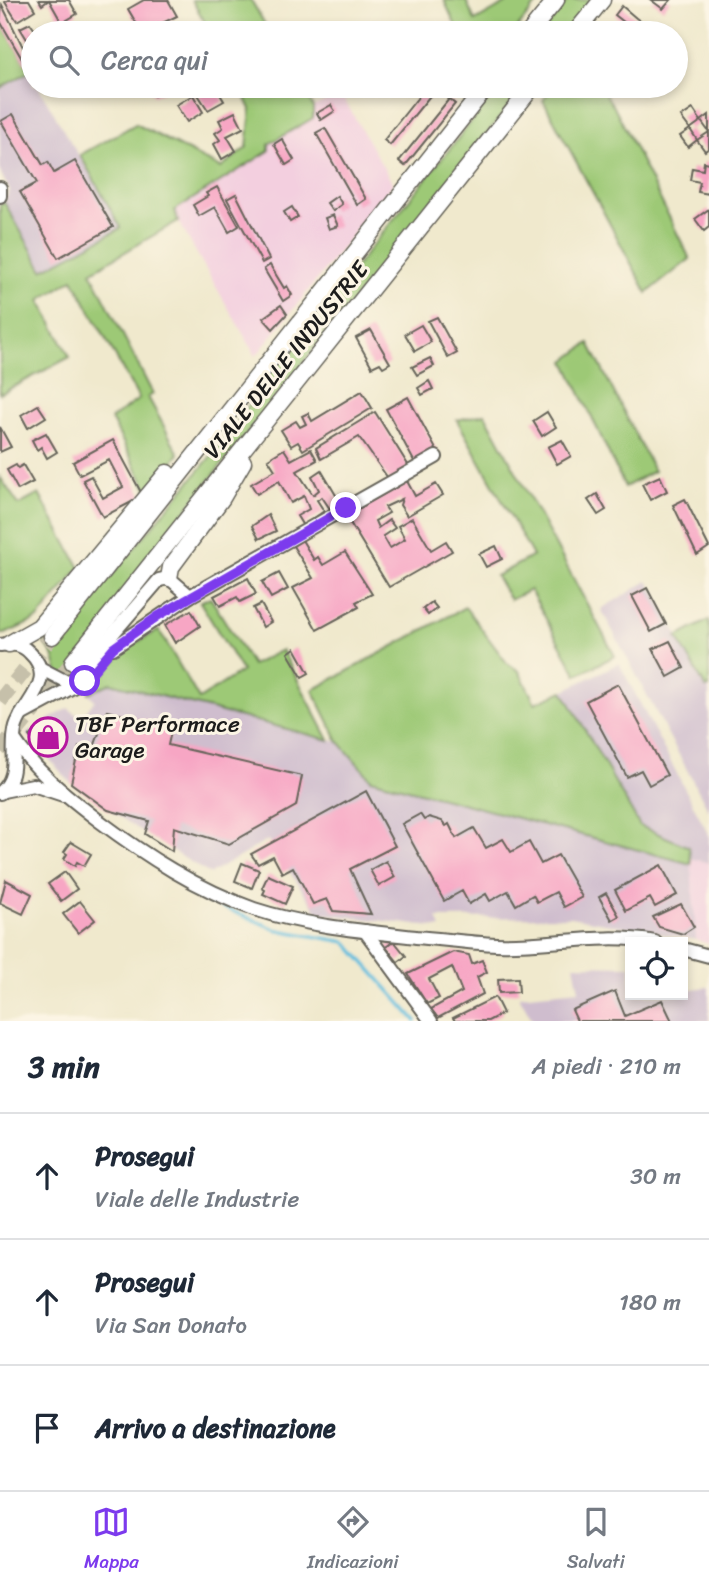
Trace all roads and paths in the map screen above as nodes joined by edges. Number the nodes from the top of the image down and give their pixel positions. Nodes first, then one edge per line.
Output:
1 (556, 0) edge
2 (602, 0) edge
3 (539, 21) edge
4 (585, 21) edge
5 (478, 98) edge
6 (523, 98) edge
7 (0, 188) edge
8 (0, 196) edge
9 (248, 388) junction
10 (267, 420) junction
11 (436, 457) dead end
12 (169, 579) junction
13 (190, 596) junction
14 (52, 636) tunnel mouth
15 (5, 645) edge
16 (113, 648) junction
17 (73, 662) tunnel mouth
18 (40, 668) junction
19 (21, 715) junction
20 (14, 739) junction
21 (0, 792) edge
22 (69, 798) junction
23 (365, 931) junction
24 (625, 939) edge
25 (688, 950) edge
26 (709, 956) edge
27 (431, 1021) edge

1 - 3 main road
2 - 4 main road
5 - 9 main road, VIALE DELLE INDUSTRIE
6 - 10 main road, VIALE DELLE INDUSTRIE
7 - 8 street
9 - 14 main road, VIALE DELLE INDUSTRIE
9 - 15 main road
10 - 12 main road
10 - 17 main road, VIALE DELLE INDUSTRIE
11 - 13 street
12 - 13 street
12 - 16 street
12 - 18 street
13 - 16 street
15 - 18 street
16 - 19 street
18 - 19 street
19 - 20 street
20 - 21 street
20 - 22 street
21 - 22 street
22 - 23 street
23 - 24 street
23 - 27 street
25 - 26 street

